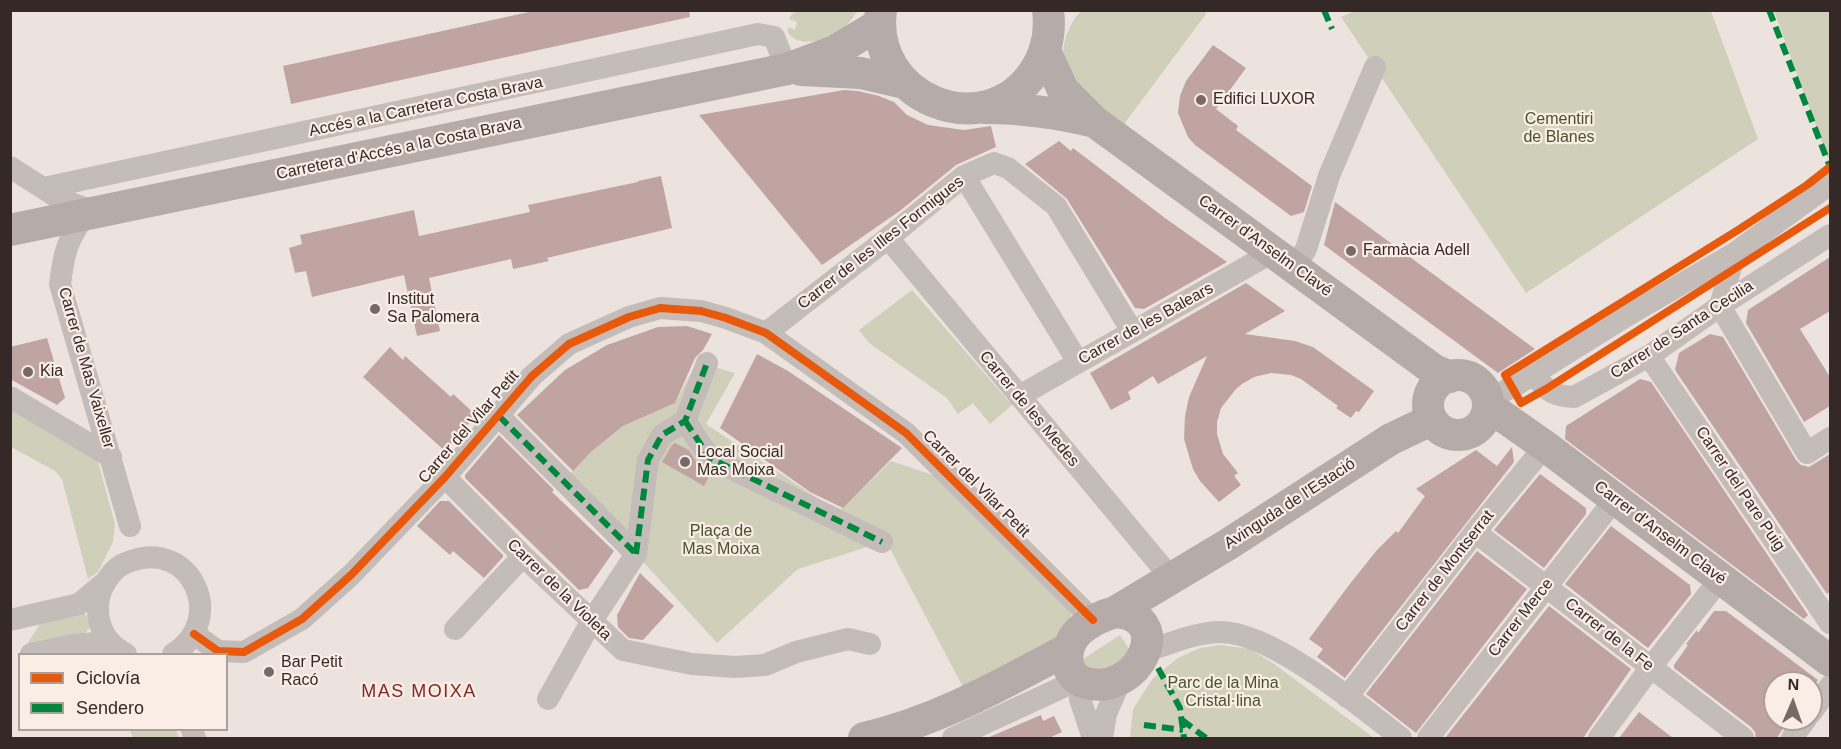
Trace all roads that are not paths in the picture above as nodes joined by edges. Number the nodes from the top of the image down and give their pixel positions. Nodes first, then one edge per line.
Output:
1 (881, 17) edge
2 (1052, 25) edge
3 (1375, 67) dead end
4 (787, 69) junction
5 (904, 83) junction
6 (976, 108) junction
7 (1095, 122) junction
8 (10, 167) edge
9 (964, 176) junction
10 (1830, 184) edge
11 (44, 188) junction
12 (91, 213) junction
13 (10, 230) edge
14 (1830, 234) edge
15 (888, 238) junction
16 (1735, 252) junction
17 (1284, 260) junction
18 (1720, 306) junction
19 (1132, 331) junction
20 (766, 333) junction
21 (1649, 356) junction
22 (1078, 362) junction
23 (708, 363) dead end
24 (1533, 374) junction
25 (1440, 378) junction
26 (1019, 396) junction
27 (10, 397) edge
28 (1488, 403) junction
29 (499, 416) junction
30 (1431, 420) junction
31 (685, 421) junction
32 (1830, 438) edge
33 (1545, 446) junction
34 (111, 457) junction
35 (445, 477) junction
36 (1615, 500) junction
37 (130, 526) junction
38 (1475, 532) junction
39 (882, 542) dead end
40 (636, 554) junction
41 (523, 556) junction
42 (159, 559) junction
43 (118, 566) junction
44 (1721, 579) junction
45 (103, 584) junction
46 (1161, 585) junction
47 (1546, 586) junction
48 (1104, 616) junction
49 (10, 620) edge
50 (591, 622) junction
51 (1830, 623) edge
52 (455, 628) dead end
53 (1145, 640) junction
54 (870, 644) dead end
55 (118, 648) edge
56 (183, 648) edge
57 (1068, 649) junction
58 (36, 653) edge
59 (1830, 661) edge
60 (1651, 667) junction
61 (1120, 679) junction
62 (1079, 681) junction
63 (1347, 697) junction
64 (548, 699) dead end
65 (864, 738) edge
66 (953, 738) edge
67 (1094, 738) edge
68 (1102, 738) edge
69 (1401, 738) edge
70 (1428, 738) edge
71 (1599, 738) edge
72 (1743, 738) edge

1 - 4 street, Carretera d'Accés a la Costa Brava
1 - 5 street
2 - 6 street
2 - 7 street, Carrer d'Anselm Clavé
3 - 17 street
4 - 5 street, Carretera d'Accés a la Costa Brava
4 - 11 street, Accés a la Carretera Costa Brava
4 - 12 street, Carretera d'Accés a la Costa Brava
5 - 6 street, Carrer d'Anselm Clavé
6 - 7 street, Carrer d'Anselm Clavé
7 - 17 street, Carrer d'Anselm Clavé
8 - 11 street
9 - 15 street, Carrer de les Illes Formigues
9 - 19 street, Carrer de les Illes Formigues
9 - 22 street
10 - 16 street
11 - 12 street
12 - 13 street, Carretera d'Accés a la Costa Brava
12 - 34 street, Carrer de Mas Vaixeller
14 - 18 street, Carrer de Santa Cecilia
15 - 20 street, Carrer de les Illes Formigues
15 - 26 street, Carrer de les Medes
16 - 18 street
16 - 24 street
17 - 19 street, Carrer de les Balears
17 - 25 street, Carrer d'Anselm Clavé
18 - 21 street, Carrer de Santa Cecilia
18 - 32 street
19 - 22 street, Carrer de les Balears
20 - 29 street, Carrer del Vilar Petit
20 - 48 street, Carrer del Vilar Petit
21 - 24 street, Carrer de Santa Cecilia
21 - 51 street, Carrer del Pare Puig
22 - 26 street, Carrer de les Balears
23 - 31 street
24 - 28 street
25 - 28 street, Carrer d'Anselm Clavé
25 - 30 street
26 - 46 street, Carrer de les Medes
27 - 34 street
28 - 30 street
28 - 33 street, Carrer d'Anselm Clavé
29 - 35 street, Carrer del Vilar Petit
29 - 40 street
30 - 46 street, Avinguda de l'Estació
31 - 39 street
31 - 40 street
33 - 36 street, Carrer d'Anselm Clavé
33 - 38 street, Carrer de Montserrat
34 - 37 street, Carrer de Mas Vaixeller
35 - 41 street, Carrer de la Violeta
35 - 56 street, Carrer del Vilar Petit
36 - 44 street, Carrer d'Anselm Clavé
36 - 47 street, Carrer Merce
37 - 42 street, Carrer de Mas Vaixeller
37 - 43 street, Carrer de Mas Vaixeller
38 - 47 street, Carrer de la Fe
38 - 63 street, Carrer de Montserrat
40 - 50 street
41 - 50 street, Carrer de la Violeta
41 - 52 street
42 - 43 street
42 - 56 street
43 - 45 street, Carrer de Mas Vaixeller
44 - 59 street, Carrer d'Anselm Clavé
44 - 60 street
45 - 49 street, Carrer de Mas Vaixeller
45 - 55 street
46 - 48 street, Avinguda de l'Estació
46 - 53 street
47 - 60 street, Carrer de la Fe
47 - 70 street, Carrer Merce
48 - 53 street
48 - 57 street
50 - 54 street, Carrer de la Violeta
50 - 64 street
53 - 61 street
53 - 63 street
55 - 58 street
57 - 62 street
57 - 65 street
60 - 71 street
60 - 72 street, Carrer de la Fe
61 - 62 street
61 - 68 street
62 - 66 street
62 - 67 street
63 - 69 street

